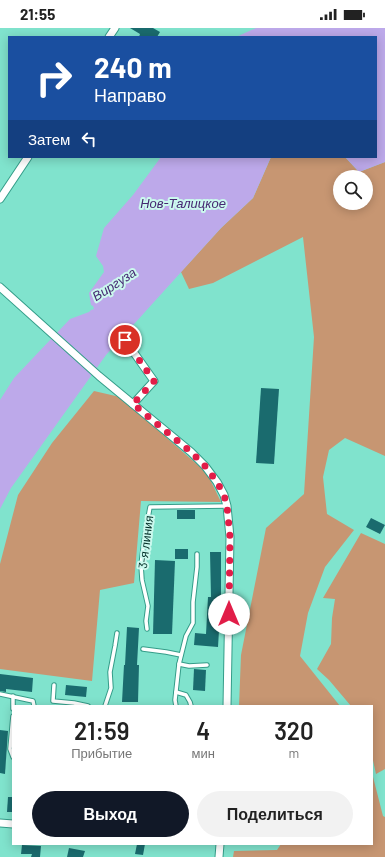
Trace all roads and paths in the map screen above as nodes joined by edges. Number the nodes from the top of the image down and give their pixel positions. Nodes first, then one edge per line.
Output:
1 (27, 158) edge
2 (0, 199) edge
3 (0, 286) edge
4 (125, 340) dead end
5 (133, 404) junction
6 (227, 506) junction
7 (197, 554) dead end
8 (147, 629) dead end
9 (117, 633) dead end
10 (143, 649) dead end
11 (181, 655) junction
12 (179, 664) junction
13 (206, 665) dead end
14 (54, 685) dead end
15 (176, 692) junction
16 (0, 694) edge
17 (12, 696) junction
18 (13, 705) edge
19 (34, 705) edge
20 (83, 705) edge
21 (106, 705) edge
22 (176, 705) edge
23 (191, 705) edge
24 (227, 705) edge
25 (12, 727) edge
26 (12, 754) edge
27 (0, 823) edge
28 (12, 824) edge
29 (220, 845) edge
30 (219, 857) edge

1 - 2 street
3 - 5 street
4 - 5 street
5 - 6 street
6 - 8 lane, 3-я линия
6 - 24 street
7 - 11 lane
9 - 21 lane
10 - 11 lane
11 - 12 lane
12 - 13 lane
12 - 15 lane
14 - 20 lane
15 - 22 lane
15 - 23 lane
16 - 17 lane
17 - 18 lane
17 - 19 lane
25 - 26 lane
27 - 28 street
29 - 30 street

